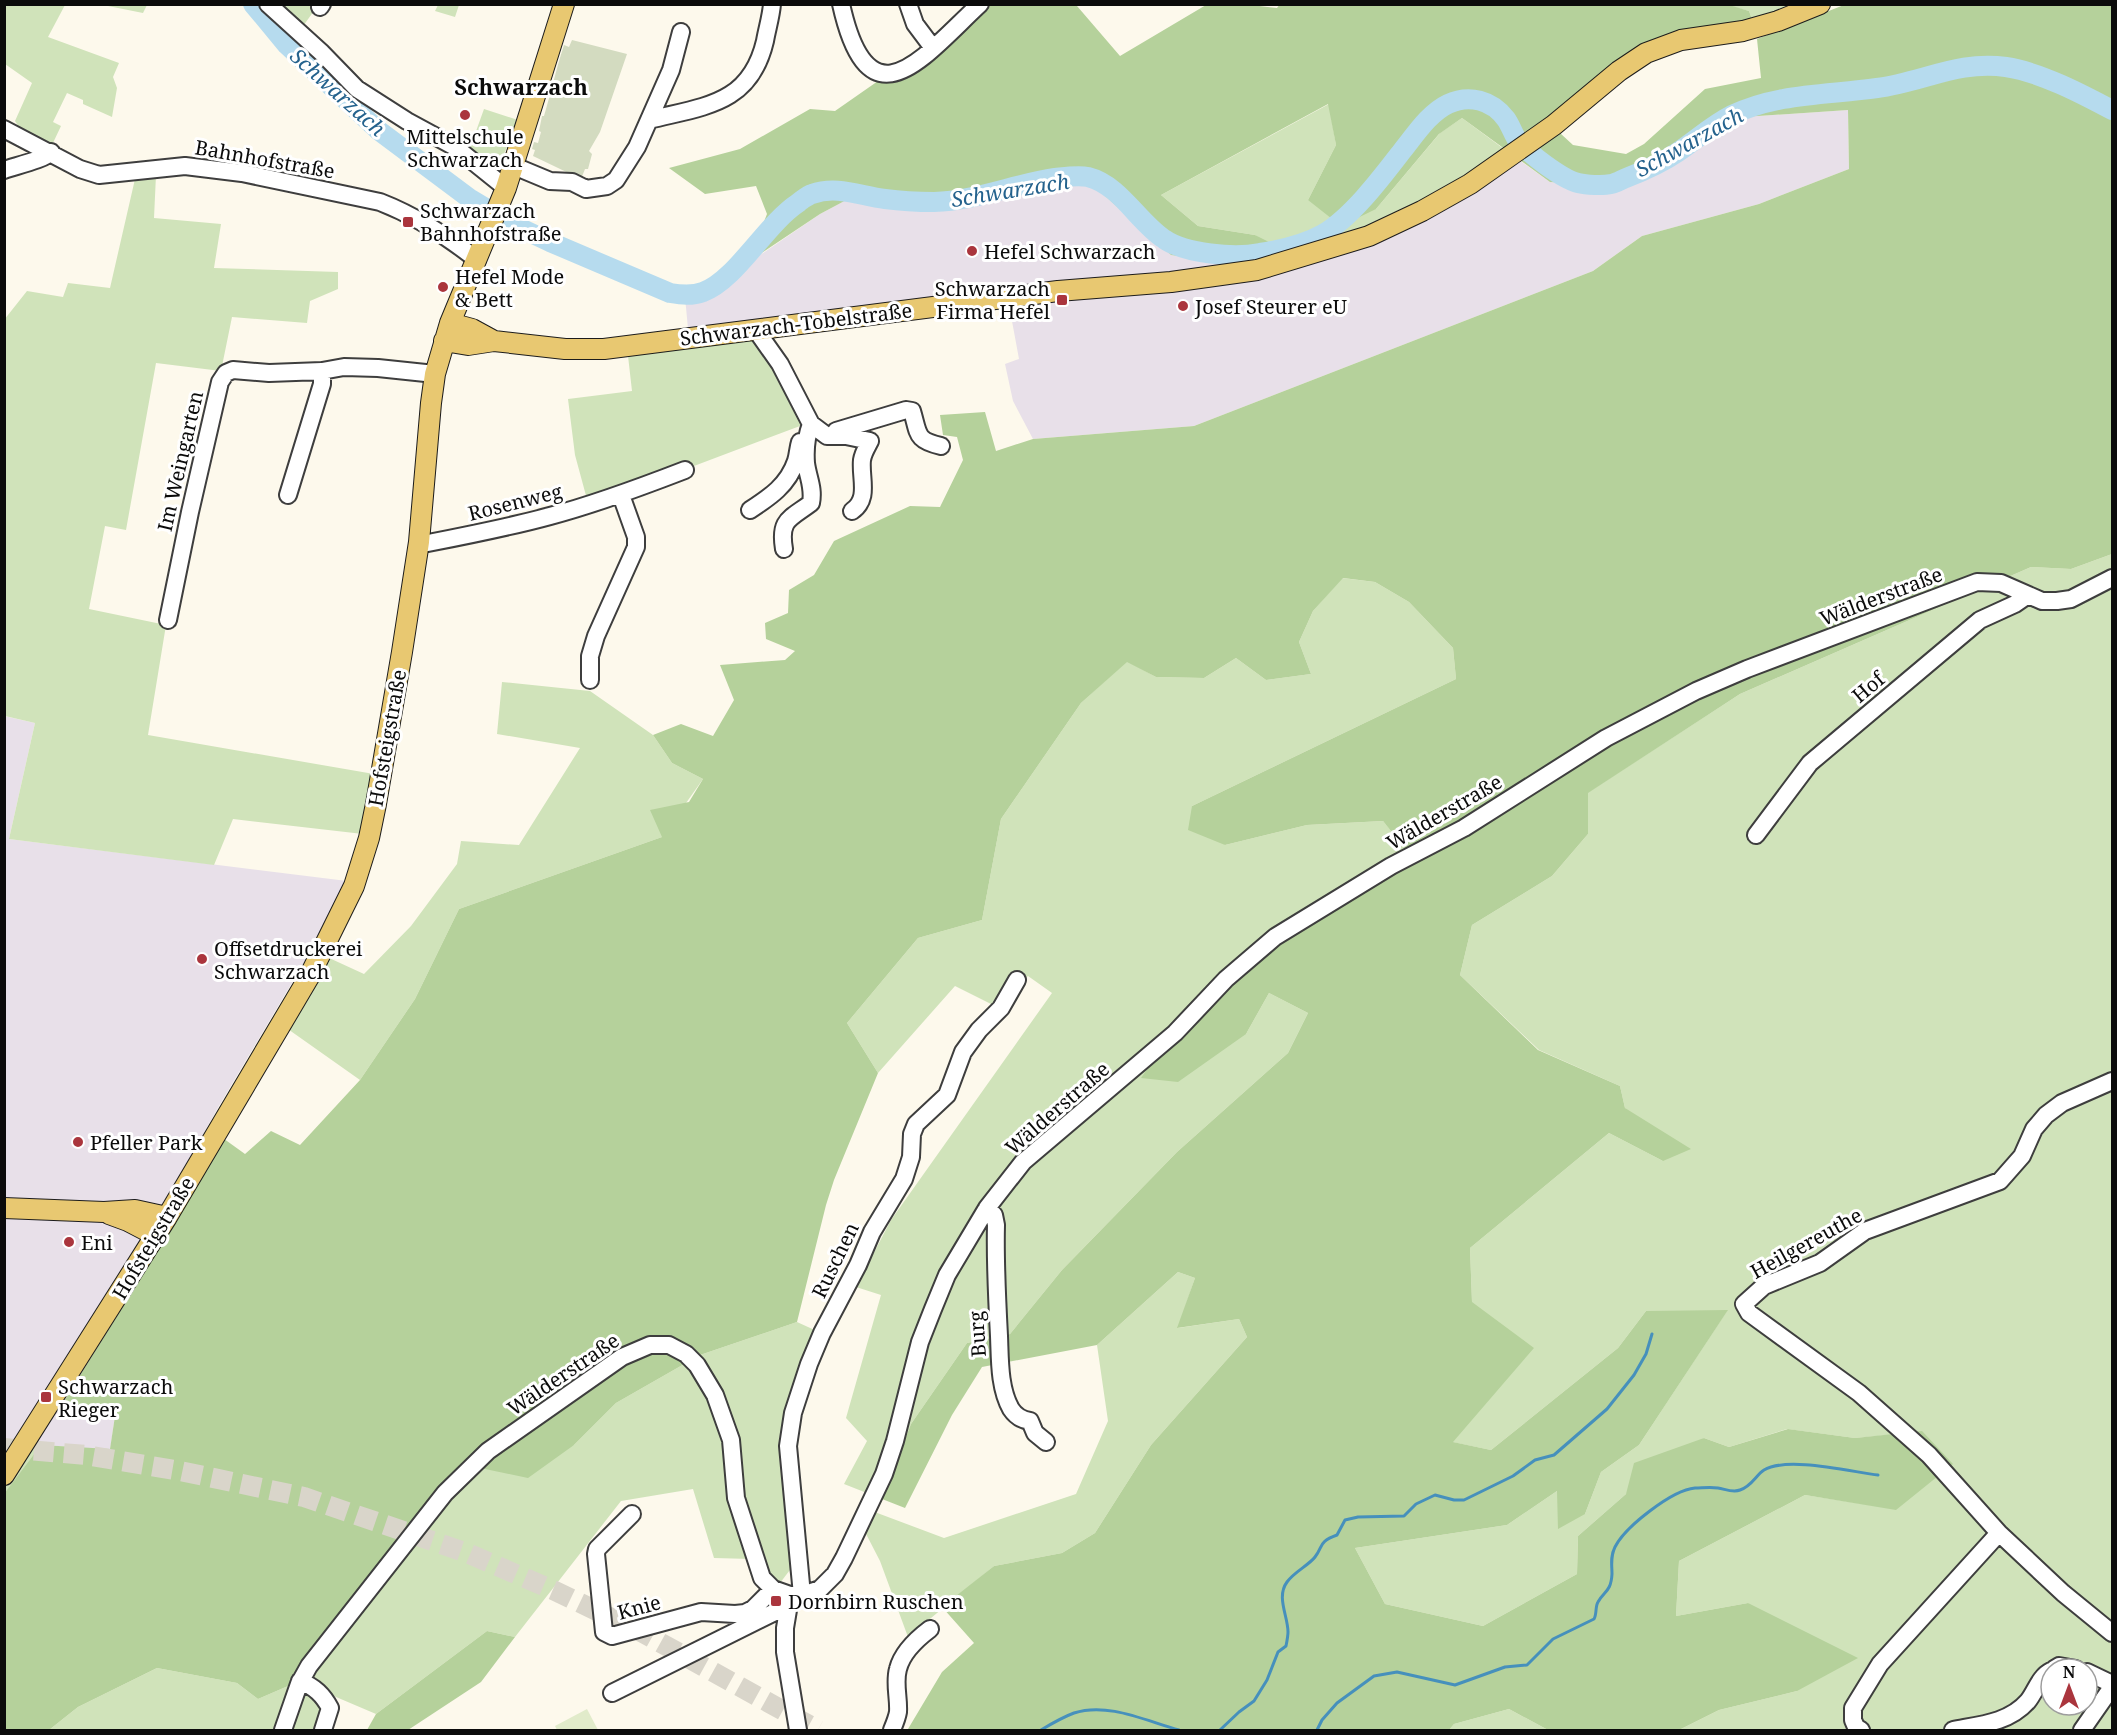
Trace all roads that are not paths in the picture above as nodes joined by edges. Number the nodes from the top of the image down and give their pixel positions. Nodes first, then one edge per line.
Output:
1 (268, 4) edge
2 (564, 4) edge
3 (772, 4) edge
4 (842, 4) edge
5 (908, 4) edge
6 (980, 4) edge
7 (1820, 4) edge
8 (681, 32) dead end
9 (933, 48) junction
10 (649, 120) junction
11 (4, 129) edge
12 (51, 152) junction
13 (514, 166) junction
14 (4, 170) edge
15 (500, 206) junction
16 (477, 260) junction
17 (450, 323) junction
18 (756, 330) junction
19 (444, 341) junction
20 (494, 341) junction
21 (322, 371) junction
22 (435, 374) junction
23 (811, 430) junction
24 (941, 446) dead end
25 (685, 470) dead end
26 (288, 495) dead end
27 (621, 495) junction
28 (750, 510) dead end
29 (852, 511) dead end
30 (418, 542) junction
31 (784, 549) dead end
32 (2112, 578) edge
33 (2028, 595) junction
34 (168, 620) dead end
35 (590, 680) dead end
36 (1756, 835) dead end
37 (1017, 980) dead end
38 (2112, 1081) edge
39 (4, 1208) edge
40 (987, 1208) junction
41 (104, 1212) junction
42 (166, 1217) junction
43 (155, 1235) junction
44 (1046, 1442) dead end
45 (4, 1474) edge
46 (632, 1514) dead end
47 (2000, 1533) junction
48 (773, 1589) junction
49 (794, 1598) junction
50 (930, 1629) dead end
51 (2112, 1633) edge
52 (300, 1681) junction
53 (2039, 1683) edge
54 (2112, 1686) edge
55 (612, 1693) dead end
56 (283, 1731) edge
57 (323, 1731) edge
58 (798, 1731) edge
59 (892, 1731) edge
60 (1861, 1731) edge
61 (1953, 1731) edge
62 (2082, 1731) edge

1 - 15 street
2 - 13 main road, Hofsteigstraße
3 - 10 street
4 - 9 street
5 - 9 street
6 - 9 street
7 - 18 main road, Schwarzach-Tobelstraße
8 - 10 street
10 - 13 street
11 - 12 street, Bahnhofstraße
12 - 14 street
12 - 16 street, Bahnhofstraße
13 - 15 main road, Hofsteigstraße
15 - 16 main road, Hofsteigstraße
16 - 17 main road, Hofsteigstraße
17 - 19 main road, Hofsteigstraße
17 - 20 main road, Schwarzach-Tobelstraße
18 - 20 main road, Schwarzach-Tobelstraße
18 - 23 street
19 - 20 main road, Schwarzach-Tobelstraße
19 - 22 main road, Hofsteigstraße
21 - 22 street, Im Weingarten
21 - 26 street
21 - 34 street, Im Weingarten
22 - 30 main road, Hofsteigstraße
23 - 24 street
23 - 28 street
23 - 29 street
23 - 31 street
25 - 27 street, Rosenweg
27 - 30 street, Rosenweg
27 - 35 street
30 - 42 main road, Hofsteigstraße
32 - 33 street, Wälderstraße
33 - 36 street, Hof
33 - 40 street, Wälderstraße
37 - 49 street, Ruschen
38 - 47 street, Heilgereuthe
39 - 41 main road
40 - 44 street, Burg
40 - 49 street, Wälderstraße
41 - 42 main road
41 - 43 main road
42 - 43 main road, Hofsteigstraße
43 - 45 main road, Hofsteigstraße
46 - 48 street, Knie
47 - 51 street, Heilgereuthe
47 - 60 street
48 - 49 street
48 - 52 street, Wälderstraße
49 - 55 street
49 - 58 street
50 - 59 street
52 - 56 street, Wälderstraße
52 - 57 street
53 - 61 street
54 - 62 street

